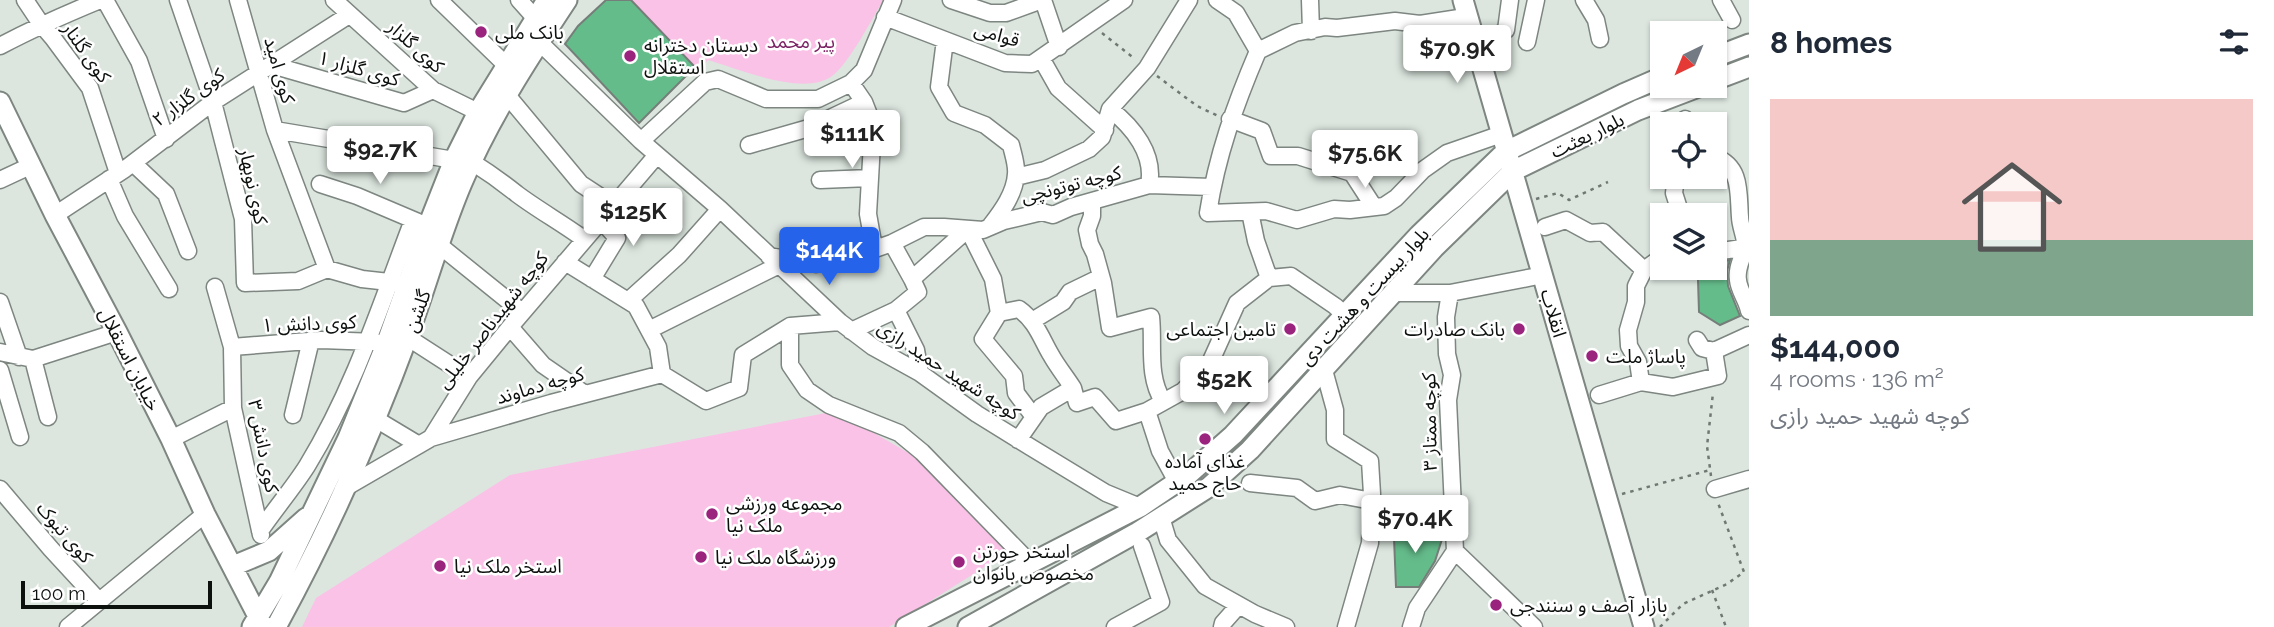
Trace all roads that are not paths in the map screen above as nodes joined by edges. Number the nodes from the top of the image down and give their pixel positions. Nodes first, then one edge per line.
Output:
1 (25, 0) edge
2 (178, 0) edge
3 (238, 0) edge
4 (334, 0) edge
5 (439, 0) edge
6 (519, 0) edge
7 (547, 0) edge
8 (567, 0) edge
9 (893, 0) edge
10 (951, 0) edge
11 (1042, 0) edge
12 (1124, 0) edge
13 (1189, 0) edge
14 (1217, 0) edge
15 (1310, 0) edge
16 (1510, 0) edge
17 (1536, 0) edge
18 (1584, 0) edge
19 (1721, 0) edge
20 (98, 1) edge
21 (1458, 6) edge
22 (349, 15) junction
23 (885, 17) junction
24 (1732, 20) dead end
25 (41, 24) junction
26 (534, 30) junction
27 (1311, 31) junction
28 (945, 40) junction
29 (1600, 40) dead end
30 (1527, 42) dead end
31 (1749, 44) edge
32 (0, 46) edge
33 (1059, 47) junction
34 (1473, 50) junction
35 (1258, 51) junction
36 (1727, 52) edge
37 (1041, 58) junction
38 (506, 65) junction
39 (1749, 67) edge
40 (265, 69) junction
41 (1727, 75) edge
42 (1650, 82) edge
43 (851, 83) junction
44 (433, 90) junction
45 (507, 95) junction
46 (1670, 98) edge
47 (0, 102) edge
48 (213, 102) junction
49 (864, 102) junction
50 (1110, 109) junction
51 (478, 112) junction
52 (1230, 118) junction
53 (275, 130) junction
54 (1105, 130) junction
55 (1493, 136) junction
56 (166, 139) junction
57 (641, 141) junction
58 (749, 145) dead end
59 (657, 155) junction
60 (463, 161) junction
61 (133, 163) junction
62 (1727, 163) edge
63 (1507, 164) junction
64 (30, 166) junction
65 (114, 176) junction
66 (870, 177) junction
67 (1016, 177) junction
68 (0, 180) edge
69 (820, 180) dead end
70 (320, 184) dead end
71 (1149, 185) junction
72 (1212, 187) junction
73 (1092, 202) junction
74 (613, 205) junction
75 (1374, 207) junction
76 (720, 209) junction
77 (1250, 212) junction
78 (55, 215) junction
79 (601, 220) junction
80 (421, 223) junction
81 (1545, 226) dead end
82 (980, 229) junction
83 (583, 241) junction
84 (892, 243) junction
85 (439, 244) junction
86 (1747, 247) edge
87 (874, 248) junction
88 (1727, 250) edge
89 (188, 251) dead end
90 (774, 260) junction
91 (565, 262) junction
92 (1650, 266) edge
93 (327, 269) junction
94 (1644, 270) junction
95 (1101, 277) junction
96 (1533, 277) junction
97 (1269, 278) junction
98 (592, 279) junction
99 (912, 279) junction
100 (398, 283) junction
101 (215, 287) dead end
102 (169, 289) dead end
103 (1394, 293) junction
104 (1450, 293) junction
105 (0, 302) edge
106 (628, 302) junction
107 (896, 310) junction
108 (1749, 311) edge
109 (522, 312) junction
110 (999, 313) junction
111 (1345, 316) junction
112 (1032, 321) junction
113 (790, 326) junction
114 (846, 326) junction
115 (509, 327) junction
116 (649, 330) junction
117 (117, 332) junction
118 (1749, 335) edge
119 (407, 337) junction
120 (1697, 340) dead end
121 (311, 341) junction
122 (378, 342) junction
123 (232, 347) junction
124 (1714, 351) junction
125 (0, 352) edge
126 (1309, 355) junction
127 (26, 358) junction
128 (0, 370) edge
129 (1324, 370) junction
130 (920, 373) junction
131 (662, 374) junction
132 (470, 377) junction
133 (1641, 382) junction
134 (1073, 388) junction
135 (585, 394) junction
136 (1599, 395) dead end
137 (1163, 401) junction
138 (233, 408) junction
139 (1147, 411) junction
140 (293, 415) dead end
141 (48, 416) dead end
142 (1034, 417) junction
143 (374, 418) junction
144 (20, 437) dead end
145 (171, 439) junction
146 (1018, 440) junction
147 (425, 442) junction
148 (1749, 479) edge
149 (1177, 482) junction
150 (1251, 483) dead end
151 (0, 489) edge
152 (343, 489) junction
153 (1715, 489) road end
154 (1372, 501) junction
155 (1140, 507) junction
156 (314, 510) junction
157 (205, 514) junction
158 (1161, 517) junction
159 (260, 531) junction
160 (1142, 546) dead end
161 (269, 551) junction
162 (1455, 551) junction
163 (1031, 564) junction
164 (233, 566) junction
165 (982, 589) junction
166 (99, 601) junction
167 (1239, 605) junction
168 (994, 611) junction
169 (258, 624) edge
170 (913, 626) edge
171 (68, 627) edge
172 (276, 627) edge
173 (968, 627) edge
174 (1115, 627) edge
175 (1222, 627) edge
176 (1286, 627) edge
177 (1346, 627) edge
178 (1410, 627) edge
179 (1534, 627) edge
180 (1633, 627) edge
181 (1644, 627) edge

1 - 25 street, کوی گلنار
2 - 48 street
3 - 40 street, کوی امید
4 - 22 street, کوی گلزار
5 - 38 street
6 - 26 street, کوچه شهید حمید رازی
7 - 26 main road, گلشن
8 - 26 main road, گلشن
9 - 23 street
10 - 11 street
11 - 33 street
12 - 33 street, قوامی
13 - 50 street
14 - 35 street
15 - 27 street
16 - 34 street
17 - 30 street
18 - 29 street
19 - 24 street
20 - 25 street
20 - 56 street
21 - 27 street
21 - 34 main road, انقلاب
22 - 40 street, کوی گلزار ۲
22 - 44 street, کوی گلزار
23 - 28 street, قوامی
23 - 43 street
25 - 32 street
25 - 65 street, کوی گلنار
26 - 38 main road, گلشن
26 - 45 main road, گلشن
26 - 57 street, کوچه شهید حمید رازی
27 - 35 street
28 - 37 street, قوامی
28 - 67 street
31 - 36 main road
33 - 37 street, قوامی
34 - 55 main road, انقلاب
34 - 63 main road, انقلاب
35 - 52 street
37 - 54 street
38 - 51 main road, گلشن
39 - 41 main road
40 - 44 street, کوی گلزار ۱
40 - 48 street, کوی گلزار ۲
40 - 53 street, کوی امید
42 - 63 main road, بلوار بعثت
43 - 49 street
43 - 57 street
44 - 51 street, کوی گلزار
45 - 60 main road, گلشن
45 - 74 street
46 - 63 main road, بلوار بعثت
47 - 64 main road, خیابان استقلال
48 - 56 street, کوی گلزار ۲
48 - 93 street, کوی نوبهار
49 - 58 street
49 - 66 street
50 - 54 street
50 - 71 street
51 - 60 main road, گلشن
52 - 72 street
52 - 75 street
53 - 60 street
53 - 93 street, کوی امید
54 - 67 street
55 - 63 main road, انقلاب
55 - 75 street
56 - 61 street, کوی گلزار ۲
57 - 59 street, کوچه شهید حمید رازی
59 - 74 street, کوچه شهیدناصر خلیلی
59 - 76 street, کوچه شهید حمید رازی
60 - 80 main road, گلشن
60 - 83 street
60 - 85 main road, گلشن
61 - 65 street, کوی گلزار ۲
61 - 89 street
62 - 86 street
63 - 96 main road, انقلاب
63 - 103 main road, بلوار بیست و هشت دی
63 - 111 main road, بلوار بیست و هشت دی
63 - 181 main road, انقلاب
64 - 68 street
64 - 78 main road, خیابان استقلال
65 - 78 street, کوی گلزار ۲
65 - 102 street, کوی گلنار
66 - 69 street
66 - 87 street
67 - 82 street
70 - 80 street
71 - 72 street, کوچه توتونچی
71 - 73 street, کوچه توتونچی
72 - 77 street
73 - 82 street, کوچه توتونچی
73 - 95 street
74 - 79 street, کوچه شهیدناصر خلیلی
75 - 77 street
76 - 90 street, کوچه شهید حمید رازی
76 - 106 street
77 - 97 street
78 - 117 main road, خیابان استقلال
79 - 83 street, کوچه شهیدناصر خلیلی
79 - 98 street
80 - 100 main road, گلشن
81 - 94 street
82 - 84 street
82 - 99 street
82 - 110 street
83 - 91 street, کوچه شهیدناصر خلیلی
84 - 87 street
84 - 99 street
85 - 109 street
85 - 119 main road, گلشن
86 - 88 street
86 - 108 street
87 - 90 street
90 - 114 street, کوچه شهید حمید رازی
90 - 116 street
91 - 98 street
91 - 109 street, کوچه شهیدناصر خلیلی
92 - 94 street
93 - 100 street
94 - 133 street
95 - 112 street
95 - 137 street
96 - 104 street
96 - 180 main road, انقلاب
97 - 111 street
97 - 137 street
98 - 106 street
99 - 107 street
100 - 122 main road, گلشن
101 - 123 street, کوی دانش ۳
103 - 104 street
103 - 129 main road, بلوار بیست و هشت دی
104 - 162 street, کوچه ممتاز ۳
105 - 127 street
106 - 116 street
107 - 114 street
107 - 130 street
109 - 115 street, کوچه شهیدناصر خلیلی
110 - 112 street
110 - 142 street
111 - 126 main road, بلوار بیست و هشت دی
112 - 134 street
113 - 114 street
113 - 131 street
113 - 163 street
114 - 130 street, کوچه شهید حمید رازی
115 - 132 street, کوچه شهیدناصر خلیلی
115 - 135 street
116 - 131 street
117 - 127 street
117 - 145 main road, خیابان استقلال
118 - 124 street
119 - 132 street
119 - 143 main road, گلشن
120 - 124 street
121 - 122 street, کوی دانش ۱
121 - 123 street, کوی دانش ۱
121 - 140 street
122 - 156 main road, گلشن
122 - 159 street
123 - 138 street, کوی دانش ۳
124 - 133 street
125 - 127 street
126 - 129 main road
126 - 149 main road, بلوار بیست و هشت دی
127 - 141 street
128 - 144 street
129 - 154 street
129 - 158 main road, بلوار بیست و هشت دی
130 - 146 street, کوچه شهید حمید رازی
131 - 135 street, کوچه دماوند
132 - 147 street, کوچه شهیدناصر خلیلی
133 - 136 street
134 - 139 street
134 - 142 street
135 - 147 street, کوچه دماوند
137 - 139 street
138 - 145 street
138 - 159 street, کوی دانش ۳
139 - 149 street
142 - 146 street
143 - 147 street
143 - 152 main road, گلشن
145 - 157 main road, خیابان استقلال
146 - 155 street, کوچه شهید حمید رازی
147 - 152 street, کوچه شهیدناصر خلیلی
148 - 153 street
149 - 155 main road, بلوار بیست و هشت دی
150 - 154 street
151 - 166 street, کوی تبوک
152 - 172 main road, گلشن
154 - 177 street
155 - 163 main road, بلوار بیست و هشت دی
156 - 161 main road
156 - 169 main road, گلشن
157 - 164 main road, خیابان استقلال
157 - 166 street
158 - 167 street
158 - 168 main road, بلوار بیست و هشت دی
159 - 161 street, کوی دانش ۳
160 - 174 street
161 - 164 main road
162 - 178 street
162 - 179 street
163 - 165 main road, بلوار بیست و هشت دی
164 - 169 main road, خیابان استقلال
165 - 168 main road
165 - 170 main road, بلوار بیست و هشت دی
166 - 171 street
167 - 175 street
167 - 176 street
168 - 173 main road, بلوار بیست و هشت دی

